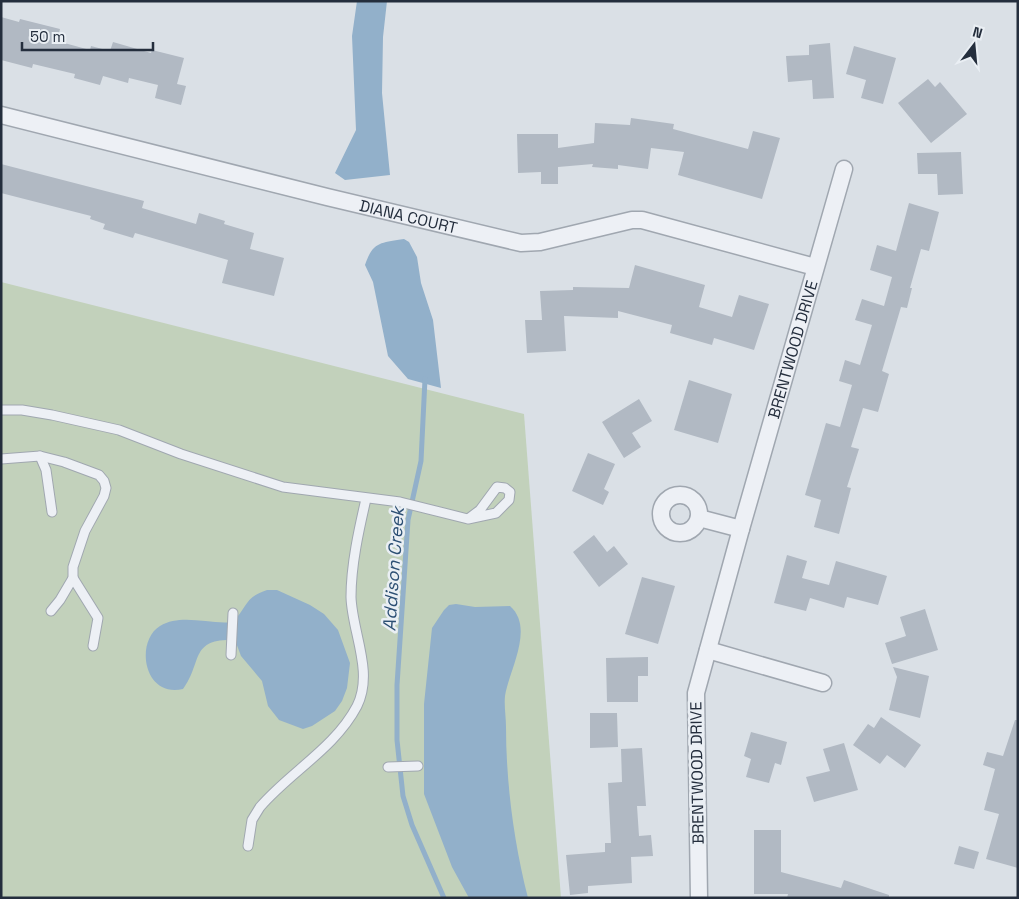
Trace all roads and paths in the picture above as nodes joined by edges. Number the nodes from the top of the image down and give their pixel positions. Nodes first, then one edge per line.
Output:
1 (1, 114) edge
2 (844, 169) dead end
3 (815, 267) junction
4 (1, 410) edge
5 (40, 456) junction
6 (1, 459) edge
7 (366, 499) junction
8 (52, 512) dead end
9 (699, 518) dead end
10 (468, 519) junction
11 (740, 529) junction
12 (73, 578) junction
13 (50, 611) dead end
14 (233, 613) dead end
15 (94, 646) dead end
16 (708, 650) junction
17 (231, 655) dead end
18 (823, 683) dead end
19 (415, 766) dead end
20 (388, 767) dead end
21 (248, 846) dead end
22 (699, 898) edge

1 - 3 street, DIANA COURT
2 - 3 street, BRENTWOOD DRIVE
3 - 11 street, BRENTWOOD DRIVE
4 - 7 lane
5 - 6 lane
5 - 8 lane
5 - 12 lane
7 - 10 lane
7 - 21 lane
9 - 11 street
10 - 10 lane
11 - 16 street, BRENTWOOD DRIVE
12 - 13 lane
12 - 15 lane
14 - 17 lane
16 - 18 street
16 - 22 street, BRENTWOOD DRIVE
19 - 20 lane

